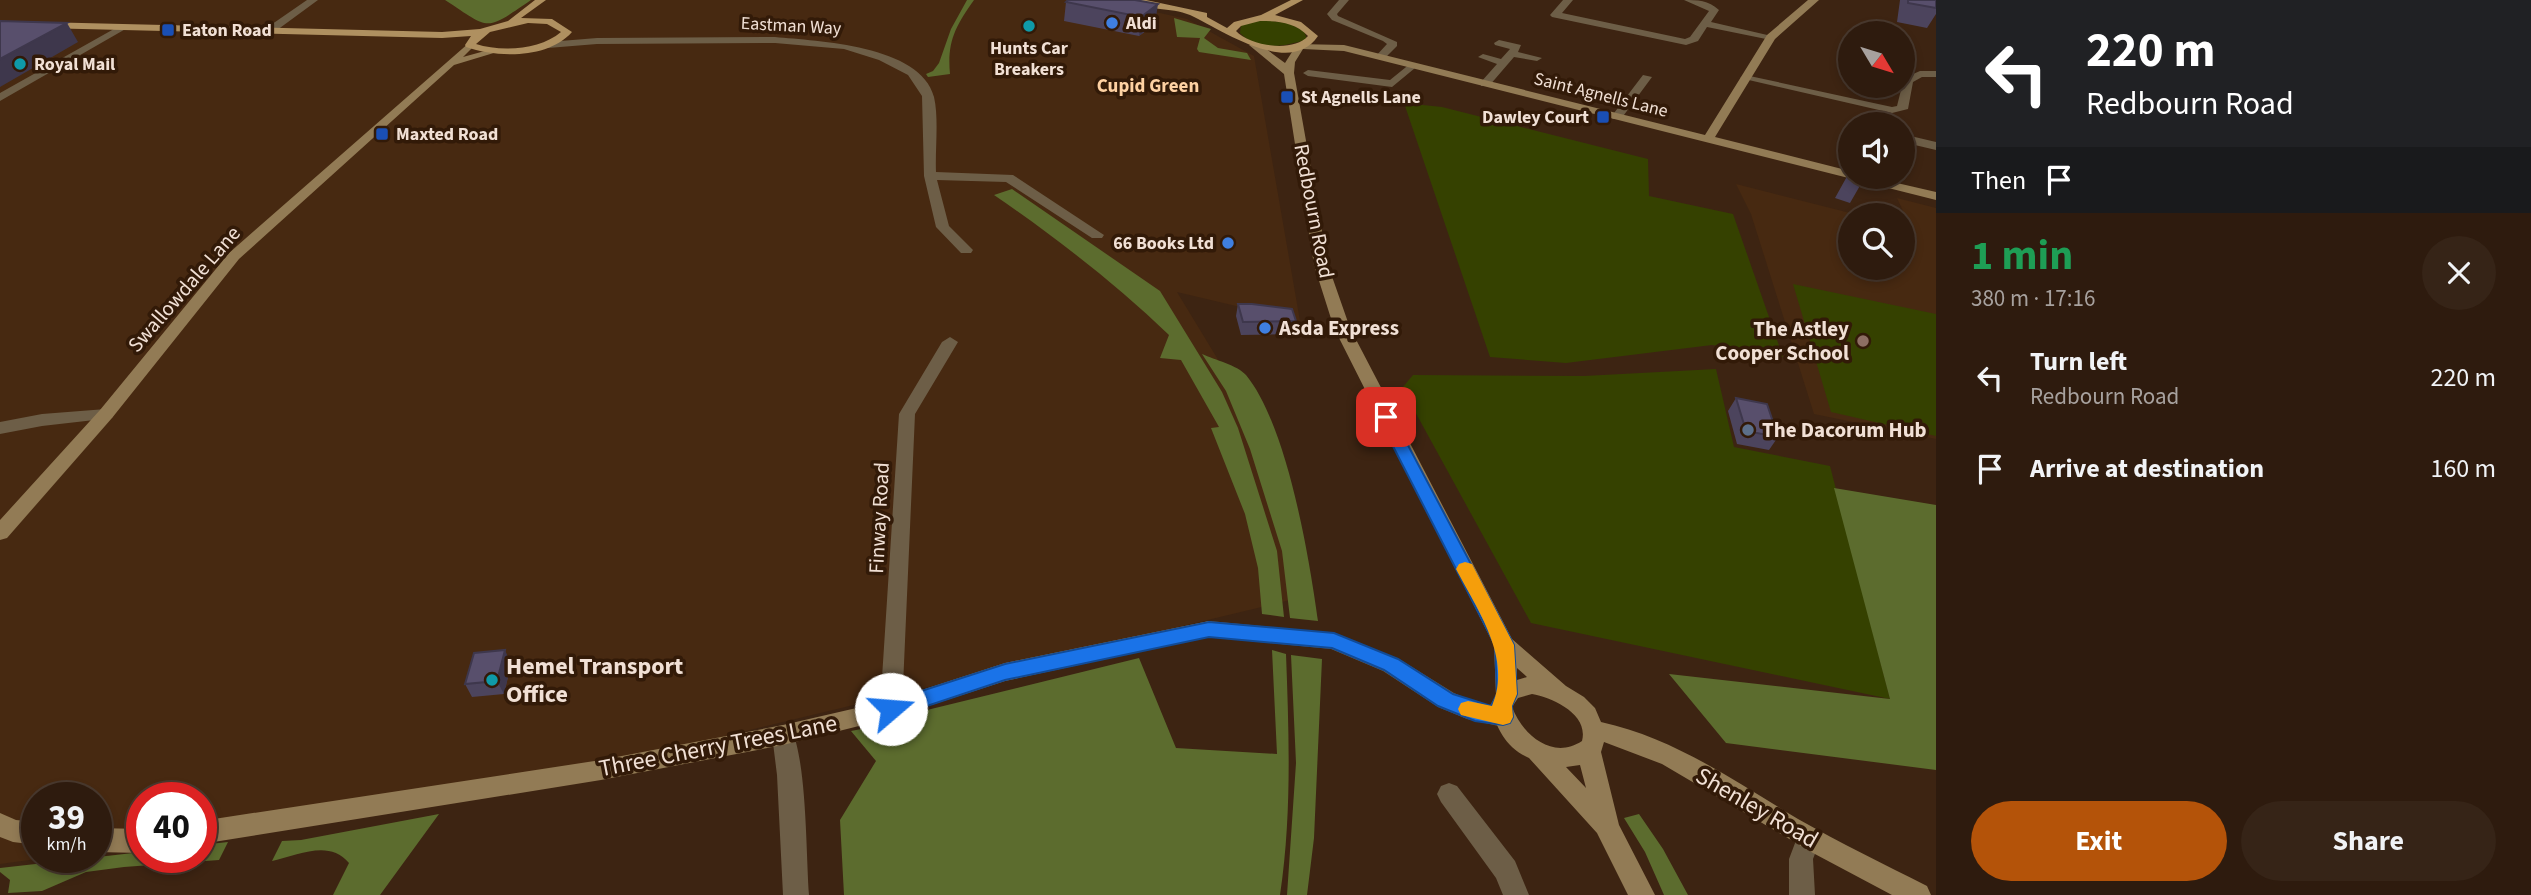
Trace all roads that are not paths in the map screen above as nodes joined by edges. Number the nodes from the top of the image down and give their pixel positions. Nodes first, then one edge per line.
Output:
1 (313, 0) edge
2 (541, 0) edge
3 (1132, 0) edge
4 (1344, 0) edge
5 (1568, 0) edge
6 (1689, 0) edge
7 (1814, 0) edge
8 (553, 1) edge
9 (1296, 2) edge
10 (1194, 14) junction
11 (1260, 18) junction
12 (1248, 19) junction
13 (549, 20) junction
14 (1297, 23) junction
15 (1704, 23) junction
16 (0, 24) edge
17 (506, 24) junction
18 (124, 27) junction
19 (269, 31) junction
20 (485, 32) junction
21 (567, 32) junction
22 (1311, 32) junction
23 (1233, 34) junction
24 (442, 35) junction
25 (1771, 37) junction
26 (597, 41) junction
27 (470, 43) junction
28 (1499, 43) dead end
29 (548, 45) junction
30 (1254, 45) junction
31 (1300, 46) junction
32 (1344, 48) junction
33 (492, 52) junction
34 (1514, 54) junction
35 (1380, 57) junction
36 (1483, 57) dead end
37 (1537, 58) dead end
38 (452, 63) junction
39 (1505, 63) junction
40 (1411, 66) junction
41 (1289, 73) junction
42 (1308, 74) dead end
43 (1936, 74) edge
44 (1647, 77) dead end
45 (1745, 78) junction
46 (1485, 84) junction
47 (0, 98) edge
48 (1892, 110) joint
49 (1617, 117) junction
50 (1708, 139) junction
51 (1915, 141) edge
52 (1936, 146) edge
53 (1838, 172) edge
54 (930, 176) junction
55 (1907, 189) edge
56 (1936, 196) edge
57 (1097, 235) dead end
58 (966, 250) dead end
59 (950, 342) dead end
60 (106, 414) junction
61 (0, 428) edge
62 (0, 533) edge
63 (1505, 645) junction
64 (1558, 692) junction
65 (1507, 694) junction
66 (891, 709) junction
67 (1503, 717) junction
68 (783, 735) junction
69 (1592, 741) junction
70 (1536, 753) junction
71 (1449, 794) dead end
72 (0, 824) edge
73 (1608, 828) junction
74 (217, 830) edge
75 (21, 832) edge
76 (1809, 838) junction
77 (796, 895) edge
78 (1516, 895) edge
79 (1642, 895) edge
80 (1802, 895) edge
81 (1917, 895) edge

1 - 19 street
2 - 17 main road
3 - 10 main road
4 - 35 street
5 - 15 street
6 - 15 street
7 - 25 street
8 - 13 main road
9 - 11 main road
9 - 14 main road
10 - 12 main road
10 - 23 main road
11 - 12 main road
11 - 14 main road
12 - 23 main road
13 - 17 main road
13 - 21 main road
14 - 22 main road
15 - 25 street
16 - 18 main road
17 - 20 main road
18 - 19 main road
18 - 47 street
19 - 24 main road
20 - 24 main road
20 - 27 main road
21 - 26 street, Eastman Way
21 - 29 main road
22 - 31 main road
22 - 32 street, Saint Agnells Lane
23 - 30 main road
24 - 27 main road
25 - 45 street
26 - 29 street, Eastman Way
26 - 54 street, Eastman Way
27 - 33 main road
27 - 38 street, Swallowdale Lane
28 - 34 street
29 - 33 main road
30 - 31 main road
30 - 41 street
31 - 32 street, Saint Agnells Lane
31 - 41 street
32 - 35 street, Saint Agnells Lane
33 - 38 street, Swallowdale Lane
34 - 37 street
34 - 39 street
35 - 40 street, Saint Agnells Lane
36 - 39 street
38 - 60 street, Swallowdale Lane
39 - 46 street
40 - 42 street
40 - 46 street, Saint Agnells Lane
41 - 63 street, Redbourn Road
43 - 48 street
44 - 49 street
45 - 48 street
45 - 50 street
46 - 49 street, Saint Agnells Lane
49 - 50 street, Saint Agnells Lane
50 - 53 street, Saint Agnells Lane
51 - 52 street
54 - 57 street
54 - 58 street, Eastman Way
55 - 56 street
59 - 66 street, Finway Road
60 - 61 street
60 - 62 street, Swallowdale Lane
63 - 64 street, Redbourn Road
63 - 65 street, Redbourn Road
64 - 65 street
64 - 69 street
65 - 67 street
66 - 67 street, Three Cherry Trees Lane
66 - 68 street, Three Cherry Trees Lane
67 - 70 street
68 - 74 street, Three Cherry Trees Lane
68 - 77 street
69 - 70 street
69 - 73 street
69 - 76 street, Shenley Road
70 - 73 street
71 - 78 street
72 - 75 street
73 - 79 street
76 - 80 street
76 - 81 street, Shenley Road

